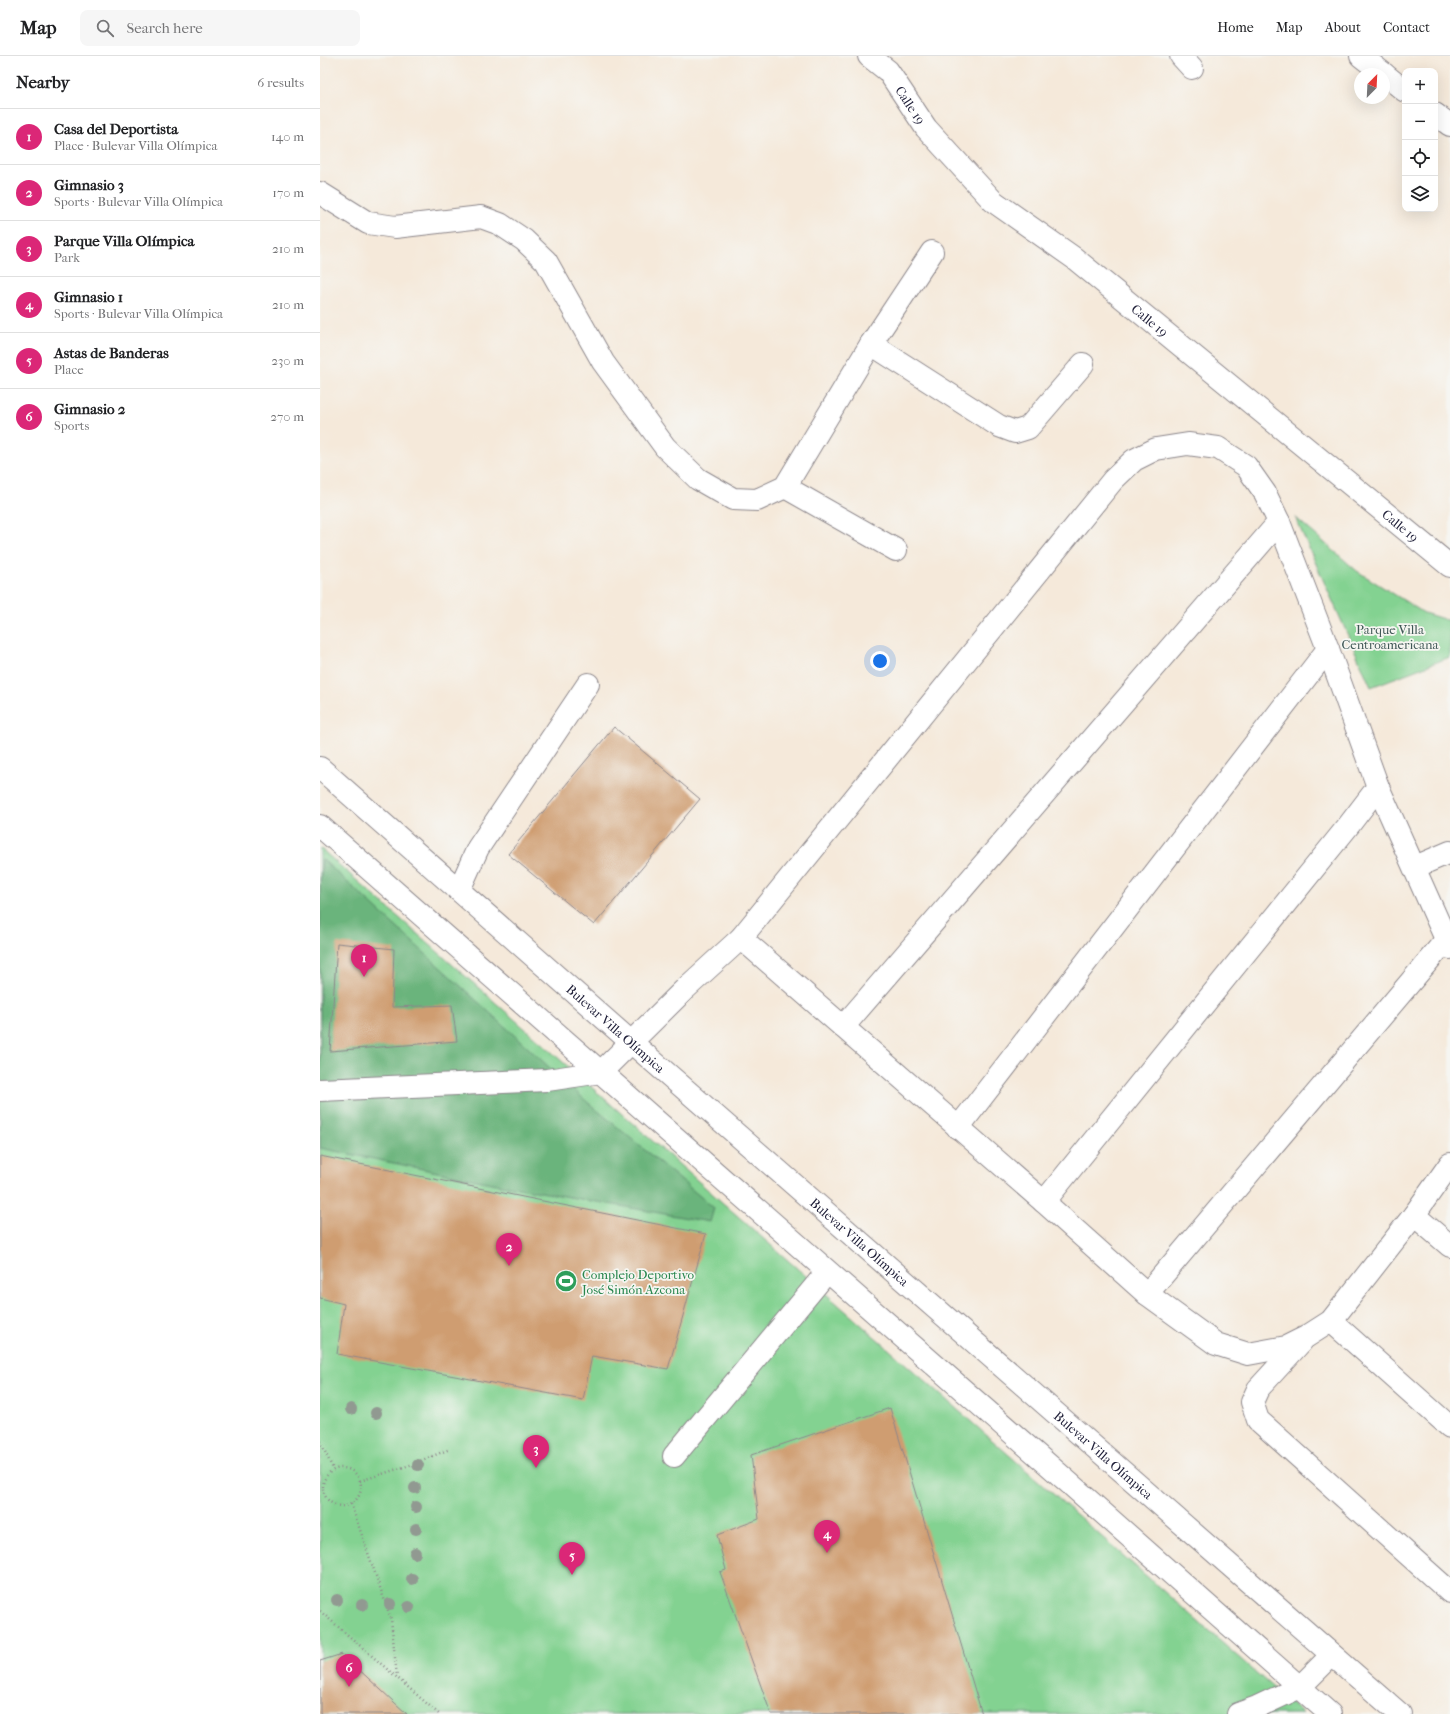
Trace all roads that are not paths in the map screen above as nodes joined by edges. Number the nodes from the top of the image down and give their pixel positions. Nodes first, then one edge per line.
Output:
1 (869, 56) edge
2 (1361, 56) edge
3 (1376, 68) edge
4 (1390, 79) edge
5 (1402, 88) edge
6 (1438, 116) edge
7 (1450, 126) edge
8 (320, 193) edge
9 (932, 252) dead end
10 (870, 344) junction
11 (1083, 364) dead end
12 (785, 487) junction
13 (1279, 522) junction
14 (896, 550) dead end
15 (1450, 566) edge
16 (1328, 648) junction
17 (588, 684) dead end
18 (320, 768) edge
19 (1378, 786) junction
20 (320, 826) edge
21 (1450, 852) edge
22 (1415, 867) junction
23 (459, 890) junction
24 (741, 938) junction
25 (1448, 944) edge
26 (843, 1027) junction
27 (631, 1042) junction
28 (601, 1072) junction
29 (320, 1090) edge
30 (958, 1128) junction
31 (1450, 1164) edge
32 (1044, 1202) junction
33 (1414, 1215) junction
34 (1450, 1246) edge
35 (827, 1272) junction
36 (1147, 1294) junction
37 (1331, 1321) junction
38 (1306, 1337) junction
39 (1450, 1427) edge
40 (674, 1456) dead end
41 (1450, 1592) edge
42 (1332, 1655) junction
43 (1300, 1687) junction
44 (1238, 1714) edge
45 (1330, 1714) edge
46 (1400, 1714) edge

1 - 15 street, Calle 19
2 - 3 street
4 - 5 street
6 - 7 street
8 - 12 street
9 - 10 street
10 - 11 street
10 - 12 street
12 - 14 street
13 - 16 street
13 - 24 street
13 - 26 street
16 - 19 street
16 - 30 street
17 - 23 street
18 - 23 street, Bulevar Villa Olímpica
19 - 22 street
19 - 32 street
20 - 28 street
21 - 22 street
22 - 25 street
23 - 27 street, Bulevar Villa Olímpica
24 - 26 street
24 - 27 street
25 - 36 street
26 - 30 street
27 - 28 street
27 - 42 street, Bulevar Villa Olímpica
28 - 29 street
28 - 35 street
30 - 32 street
31 - 33 street
32 - 36 street
33 - 34 street
33 - 37 street
35 - 40 street
35 - 43 street
36 - 38 street
37 - 38 street
37 - 39 street
38 - 41 street
42 - 43 street
42 - 46 street, Bulevar Villa Olímpica
43 - 44 street
43 - 45 street

